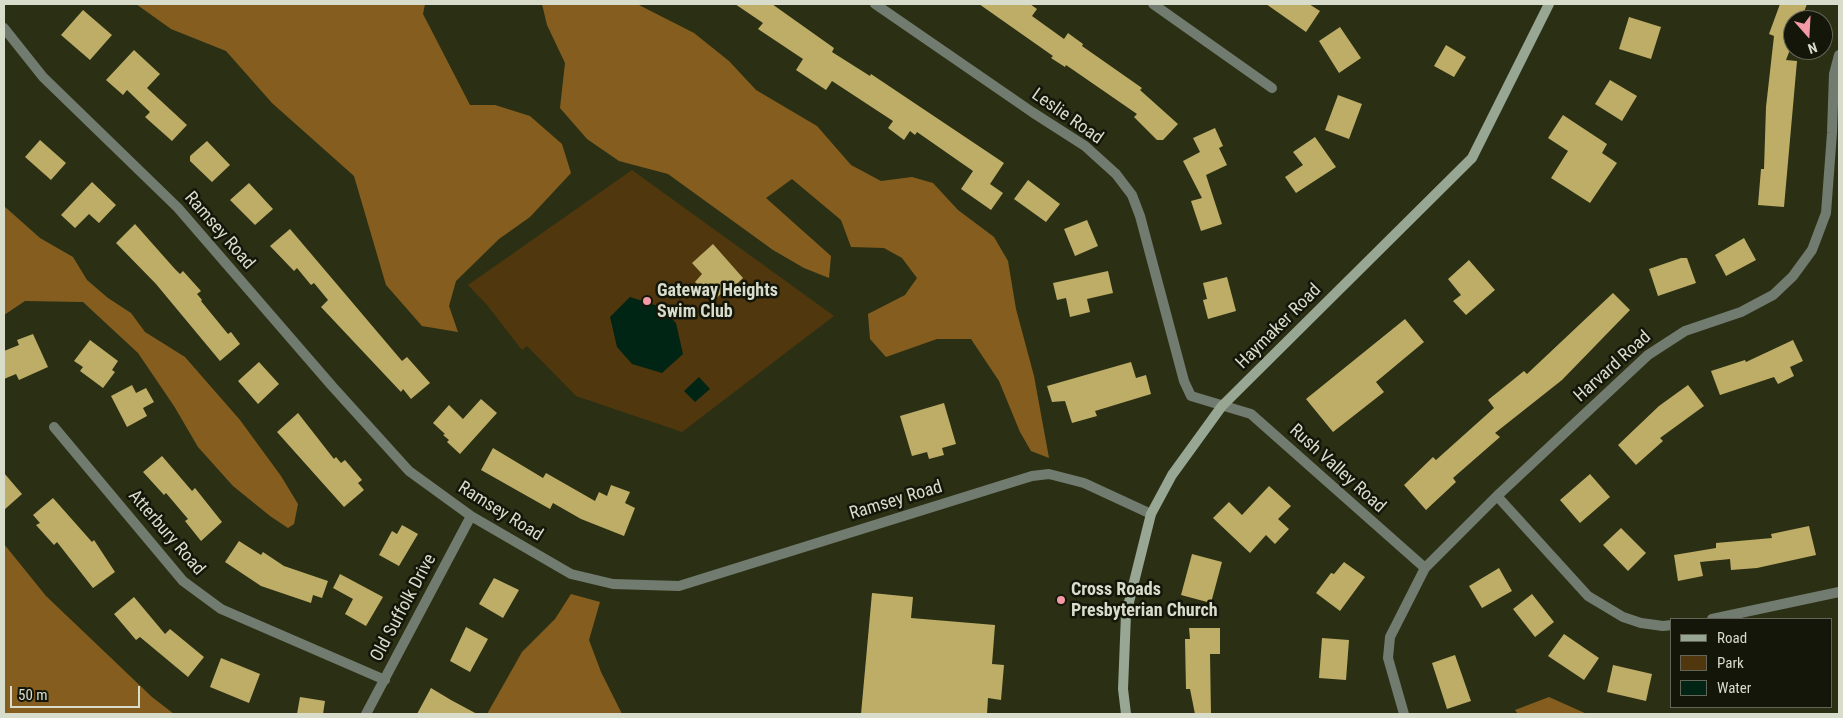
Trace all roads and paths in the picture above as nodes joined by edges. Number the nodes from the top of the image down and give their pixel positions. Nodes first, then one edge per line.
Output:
1 (874, 4) edge
2 (1153, 4) edge
3 (1549, 4) edge
4 (4, 28) edge
5 (1839, 55) edge
6 (1272, 88) dead end
7 (1836, 135) edge
8 (1222, 406) junction
9 (54, 427) dead end
10 (1497, 496) junction
11 (1151, 514) junction
12 (471, 516) junction
13 (1425, 568) junction
14 (1839, 592) edge
15 (1717, 618) edge
16 (1670, 625) edge
17 (385, 680) junction
18 (366, 714) edge
19 (1126, 714) edge
20 (1404, 714) edge

1 - 8 street, Leslie Road
2 - 6 street
3 - 8 main road, Haymaker Road
4 - 12 street, Ramsey Road
5 - 7 street, Harvard Road
7 - 10 street, Harvard Road
8 - 11 main road, Haymaker Road
8 - 13 street, Rush Valley Road
9 - 17 street, Atterbury Road
10 - 13 street, Harvard Road
10 - 16 street
11 - 12 street, Ramsey Road
11 - 19 main road, Haymaker Road
12 - 17 street, Old Suffolk Drive
13 - 20 street, Harvard Road
14 - 15 street
17 - 18 street, Old Suffolk Drive

